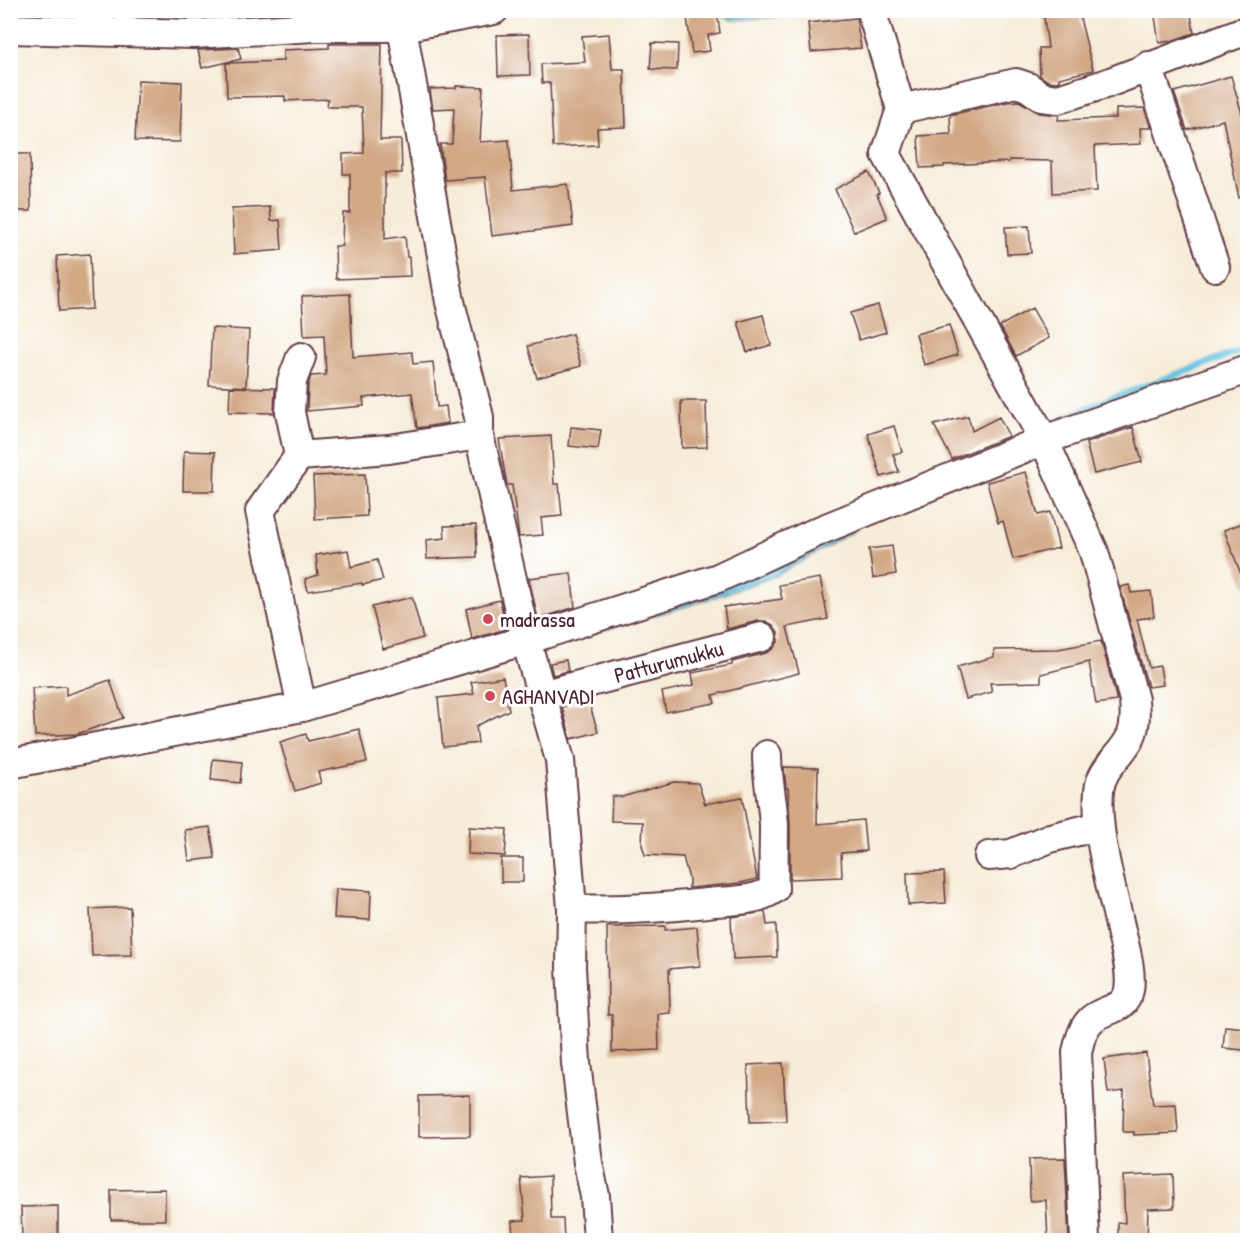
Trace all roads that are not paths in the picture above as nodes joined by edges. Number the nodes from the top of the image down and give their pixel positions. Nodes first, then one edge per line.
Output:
1 (494, 10) edge
2 (871, 10) edge
3 (402, 27) junction
4 (10, 29) edge
5 (1248, 34) edge
6 (1148, 66) junction
7 (901, 109) junction
8 (1215, 267) dead end
9 (301, 357) dead end
10 (1248, 369) edge
11 (479, 435) junction
12 (1044, 440) junction
13 (299, 456) junction
14 (762, 637) dead end
15 (526, 640) junction
16 (541, 694) junction
17 (302, 707) junction
18 (768, 755) dead end
19 (10, 764) edge
20 (1099, 826) junction
21 (988, 856) dead end
22 (572, 909) junction
23 (598, 1240) edge
24 (1085, 1240) edge

1 - 3 street
2 - 7 street
3 - 4 street
3 - 11 street
5 - 6 street
6 - 7 street
6 - 8 street
7 - 12 street
9 - 13 street
10 - 12 street
11 - 13 street
11 - 15 street
12 - 15 street
12 - 20 street
13 - 17 street
14 - 16 street, Patturumukku
15 - 16 street
15 - 17 street
16 - 22 street
17 - 19 street
18 - 22 street
20 - 21 street
20 - 24 street
22 - 23 street

